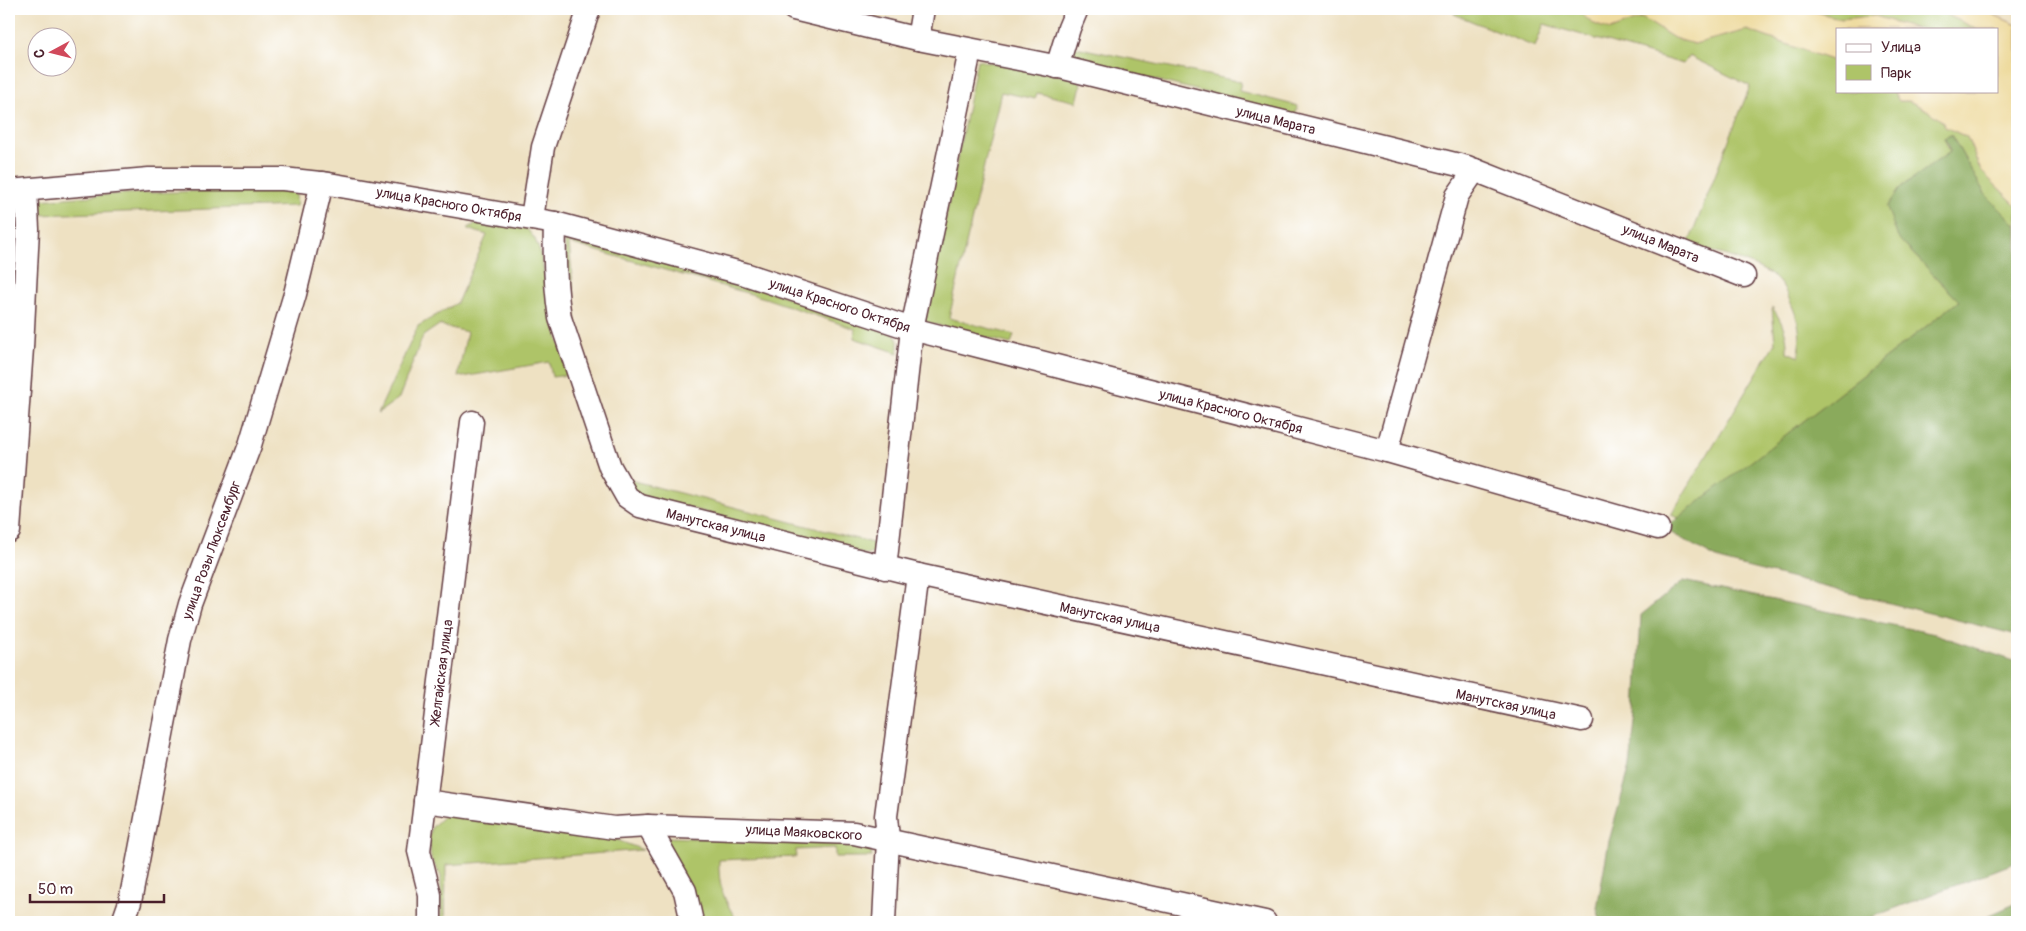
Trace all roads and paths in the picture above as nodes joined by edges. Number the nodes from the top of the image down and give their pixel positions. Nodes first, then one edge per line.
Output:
1 (589, 9) edge
2 (794, 9) edge
3 (923, 9) edge
4 (1077, 9) edge
5 (918, 39) junction
6 (970, 51) junction
7 (1057, 67) junction
8 (1475, 170) junction
9 (322, 183) junction
10 (17, 190) edge
11 (532, 218) junction
12 (555, 223) junction
13 (1744, 276) dead end
14 (912, 329) junction
15 (472, 422) dead end
16 (1387, 451) junction
17 (1658, 528) dead end
18 (9, 532) edge
19 (885, 568) junction
20 (918, 575) junction
21 (1582, 720) dead end
22 (425, 801) junction
23 (648, 826) junction
24 (888, 839) junction
25 (123, 922) edge
26 (430, 922) edge
27 (692, 922) edge
28 (884, 922) edge
29 (1266, 922) edge

1 - 11 street
2 - 5 street, улица Марата
3 - 5 street
4 - 7 street
5 - 6 street, улица Марата
6 - 7 street, улица Марата
6 - 14 street
7 - 8 street, улица Марата
8 - 13 street, улица Марата
8 - 16 street
9 - 10 street, улица Красного Октября
9 - 11 street, улица Красного Октября
9 - 25 street, улица Розы Люксембург
10 - 18 street
11 - 12 street, улица Красного Октября
12 - 14 street, улица Красного Октября
12 - 19 street, Манутская улица
14 - 16 street, улица Красного Октября
14 - 19 street
15 - 22 street, Желгайская улица
16 - 17 street, улица Красного Октября
19 - 20 street, Манутская улица
20 - 21 street, Манутская улица
20 - 24 street
22 - 23 street, улица Маяковского
22 - 26 street, Желгайская улица
23 - 24 street, улица Маяковского
23 - 27 street
24 - 28 street
24 - 29 street, улица Маяковского

